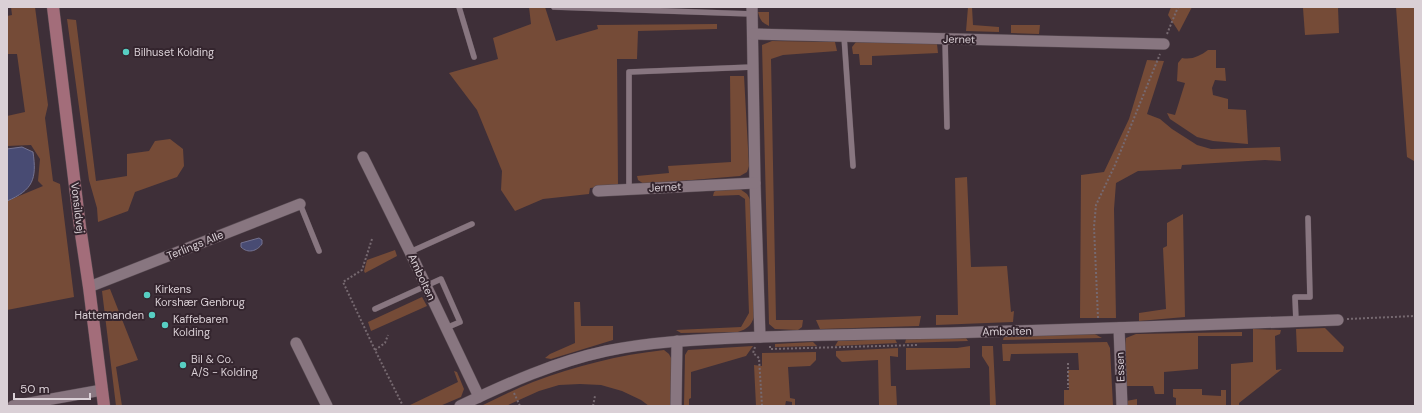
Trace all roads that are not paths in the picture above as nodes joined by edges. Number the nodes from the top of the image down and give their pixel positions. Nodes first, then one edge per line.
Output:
1 (459, 7) edge
2 (554, 7) edge
3 (53, 8) edge
4 (752, 10) edge
5 (753, 34) junction
6 (844, 36) junction
7 (945, 39) junction
8 (1164, 44) road end
9 (474, 57) dead end
10 (754, 67) junction
11 (947, 127) dead end
12 (363, 157) dead end
13 (853, 166) dead end
14 (755, 182) junction
15 (629, 189) junction
16 (598, 191) dead end
17 (300, 204) joint
18 (1308, 218) dead end
19 (472, 224) dead end
20 (319, 251) dead end
21 (410, 252) junction
22 (426, 286) junction
23 (89, 287) junction
24 (375, 309) dead end
25 (1338, 320) road end
26 (1296, 321) junction
27 (446, 328) junction
28 (1119, 328) junction
29 (760, 337) junction
30 (677, 341) junction
31 (296, 343) dead end
32 (102, 390) junction
33 (479, 397) junction
34 (13, 406) edge
35 (104, 406) edge
36 (327, 406) edge
37 (460, 406) edge
38 (676, 406) edge
39 (1122, 406) edge

1 - 9 lane
2 - 4 lane
3 - 23 main road, Vonsildvej
4 - 5 street
5 - 6 street, Jernet
5 - 10 street
6 - 7 street, Jernet
6 - 13 lane
7 - 8 street, Jernet
7 - 11 lane
10 - 14 street
10 - 15 lane
12 - 21 street, Ambolten
14 - 15 street, Jernet
14 - 29 street
15 - 16 street, Jernet
17 - 20 lane
17 - 23 street, Terlings Alle
18 - 26 lane
19 - 21 lane
21 - 22 street, Ambolten
22 - 24 lane
22 - 27 street, Ambolten
22 - 27 lane
23 - 32 main road, Vonsildvej
25 - 26 street, Ambolten
26 - 28 street, Ambolten
27 - 33 street, Ambolten
28 - 29 street, Ambolten
28 - 39 street, Essen
29 - 30 street, Ambolten
30 - 33 street, Ambolten
30 - 38 street
31 - 36 street
32 - 34 street
32 - 35 main road, Vonsildvej
33 - 37 street, Ambolten

